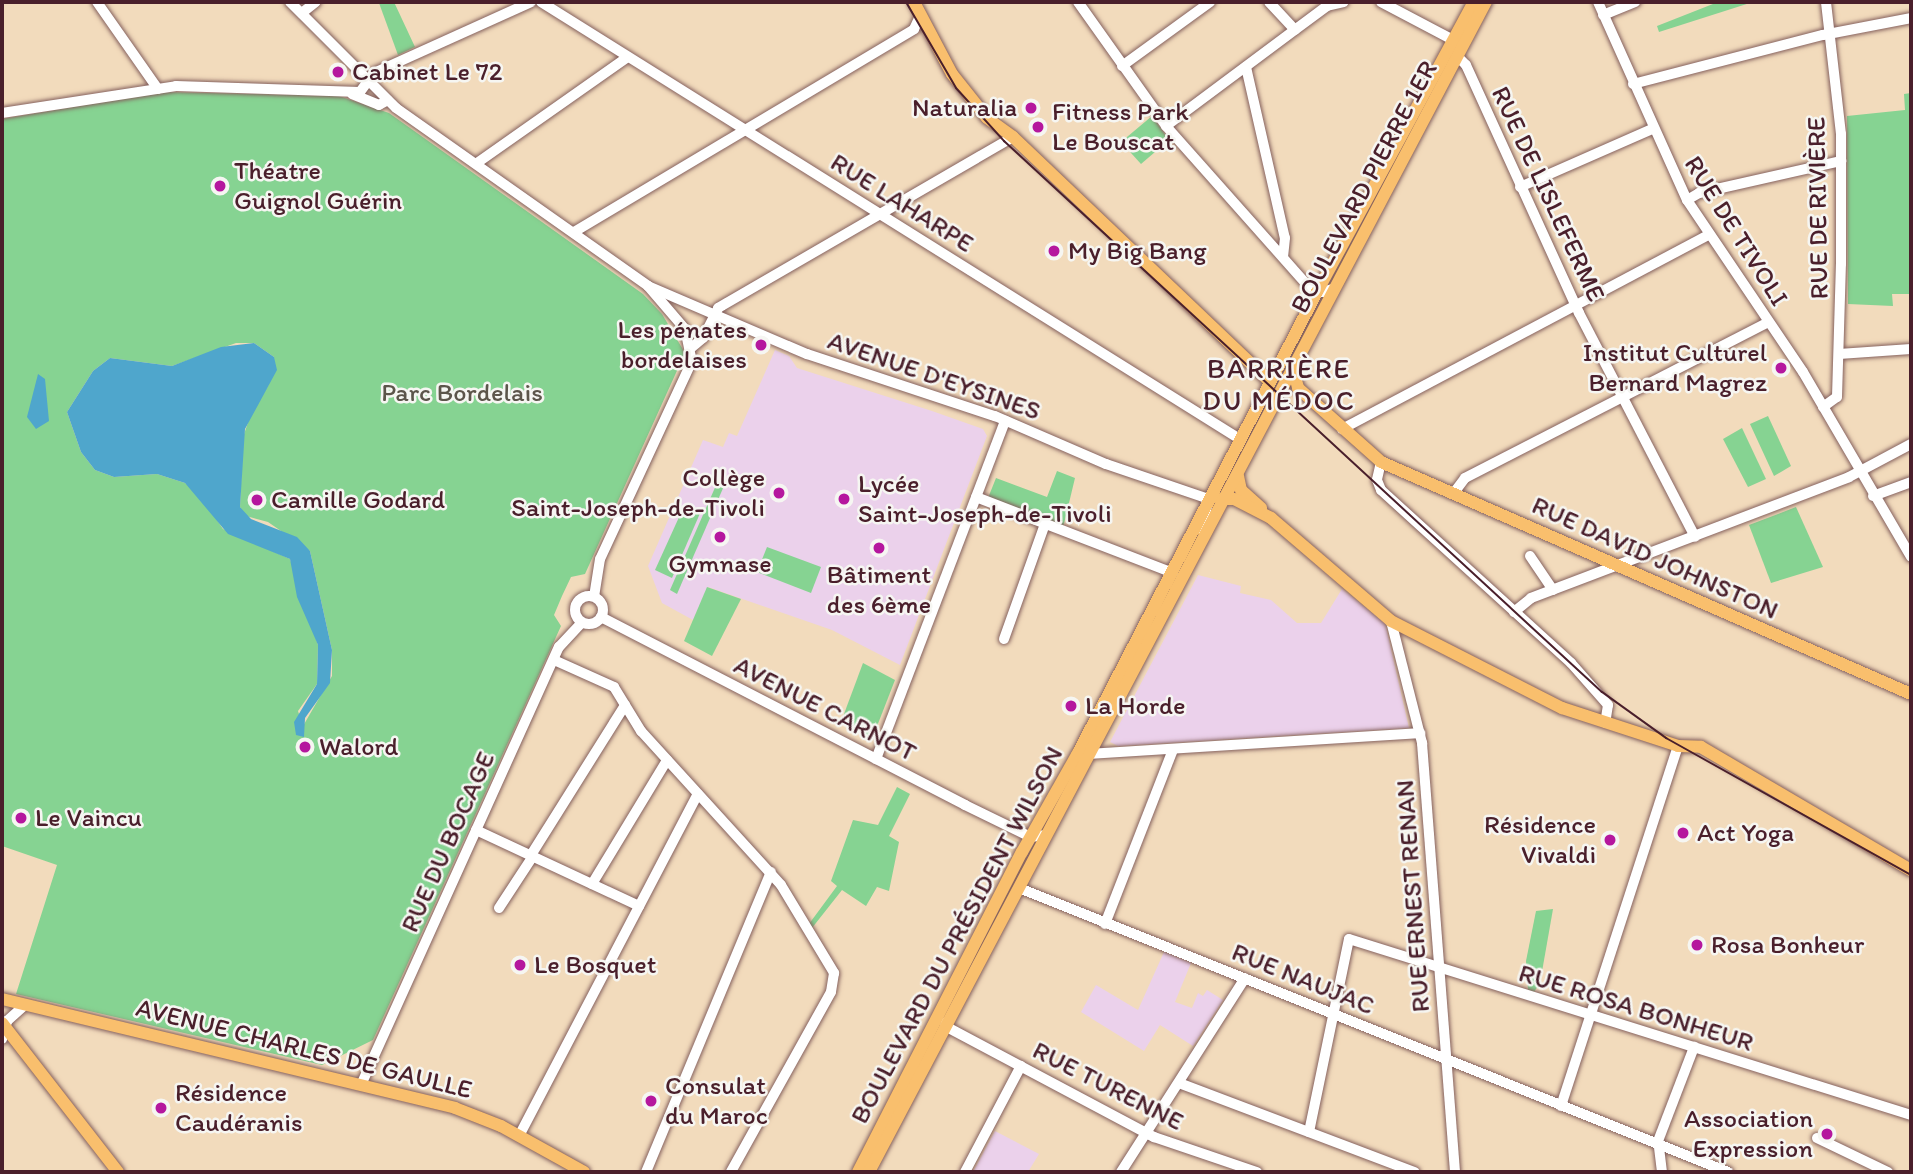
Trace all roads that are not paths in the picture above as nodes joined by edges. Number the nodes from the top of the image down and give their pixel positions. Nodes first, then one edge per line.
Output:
1 (97, 2) edge
2 (290, 2) edge
3 (316, 2) edge
4 (531, 2) edge
5 (541, 2) edge
6 (914, 2) edge
7 (1077, 2) edge
8 (1209, 2) edge
9 (1269, 2) edge
10 (1344, 2) edge
11 (1381, 2) edge
12 (1474, 2) edge
13 (1486, 2) edge
14 (1598, 2) edge
15 (1636, 2) edge
16 (1826, 2) edge
17 (1328, 4) edge
18 (1195, 6) edge
19 (303, 12) junction
20 (1603, 15) junction
21 (920, 16) junction
22 (1911, 18) edge
23 (1295, 30) junction
24 (1830, 34) junction
25 (1453, 40) junction
26 (628, 57) junction
27 (1458, 57) junction
28 (1122, 66) junction
29 (1246, 66) junction
30 (370, 80) junction
31 (1633, 84) junction
32 (158, 89) junction
33 (348, 92) junction
34 (388, 100) junction
35 (2, 113) edge
36 (1166, 127) junction
37 (744, 129) junction
38 (1653, 129) junction
39 (1013, 137) junction
40 (1841, 161) junction
41 (477, 163) junction
42 (1520, 187) junction
43 (1687, 200) junction
44 (879, 214) junction
45 (574, 232) junction
46 (1707, 235) junction
47 (1283, 256) junction
48 (648, 286) junction
49 (1335, 288) junction
50 (1317, 292) junction
51 (1576, 306) junction
52 (1307, 313) junction
53 (714, 315) junction
54 (1768, 322) junction
55 (691, 348) junction
56 (1911, 349) edge
57 (1839, 354) junction
58 (1293, 372) junction
59 (1270, 382) junction
60 (1298, 388) junction
61 (1282, 394) junction
62 (1622, 397) junction
63 (1823, 407) junction
64 (1005, 421) junction
65 (1342, 429) junction
66 (1241, 440) junction
67 (1911, 444) edge
68 (1381, 462) junction
69 (1859, 472) junction
70 (1238, 478) junction
71 (1911, 482) edge
72 (1452, 494) junction
73 (1873, 496) junction
74 (976, 497) junction
75 (1227, 498) junction
76 (1209, 499) junction
77 (1271, 518) junction
78 (1045, 524) junction
79 (1695, 537) junction
80 (1530, 556) dead end
81 (1911, 557) edge
82 (1619, 566) junction
83 (1173, 573) junction
84 (1553, 590) junction
85 (594, 596) junction
86 (1172, 598) junction
87 (1514, 612) junction
88 (601, 617) junction
89 (1391, 621) junction
90 (581, 622) junction
91 (1004, 639) dead end
92 (554, 660) junction
93 (1911, 694) edge
94 (625, 705) junction
95 (1605, 723) junction
96 (1420, 733) junction
97 (1678, 746) junction
98 (1173, 750) junction
99 (1089, 754) junction
100 (876, 759) junction
101 (667, 760) junction
102 (698, 794) junction
103 (476, 830) junction
104 (1046, 835) junction
105 (1031, 837) junction
106 (532, 856) junction
107 (1911, 870) edge
108 (771, 872) junction
109 (592, 884) junction
110 (1018, 888) junction
111 (639, 906) junction
112 (499, 908) dead end
113 (1105, 924) junction
114 (972, 947) junction
115 (1440, 968) junction
116 (1245, 978) junction
117 (2, 999) edge
118 (25, 1005) junction
119 (1333, 1013) junction
120 (1590, 1014) junction
121 (945, 1026) junction
122 (3, 1030) edge
123 (1694, 1047) junction
124 (1446, 1061) junction
125 (1021, 1066) junction
126 (1179, 1083) junction
127 (361, 1085) junction
128 (1561, 1106) junction
129 (1911, 1115) edge
130 (1309, 1132) junction
131 (1146, 1133) junction
132 (519, 1136) junction
133 (1817, 1138) dead end
134 (1659, 1144) junction
135 (118, 1172) edge
136 (584, 1172) edge
137 (646, 1172) edge
138 (731, 1172) edge
139 (858, 1172) edge
140 (869, 1172) edge
141 (965, 1172) edge
142 (1121, 1172) edge
143 (1257, 1172) edge
144 (1415, 1172) edge
145 (1455, 1172) edge
146 (1662, 1172) edge
147 (1728, 1172) edge
148 (1888, 1172) edge

1 - 32 street
2 - 19 street, AVENUE D'EYSINES
3 - 19 street
4 - 30 street
5 - 26 street, RUE LAHARPE
6 - 21 main road
7 - 28 street
8 - 18 street
9 - 23 street
10 - 17 street
11 - 25 street
12 - 25 main road, BOULEVARD PIERRE 1ER
13 - 27 main road, BOULEVARD PIERRE 1ER
14 - 20 street, RUE DE TIVOLI
15 - 20 street
16 - 24 street, RUE DE RIVIÈRE
17 - 23 street
18 - 28 street
19 - 30 street, AVENUE D'EYSINES
20 - 31 street, RUE DE TIVOLI
21 - 37 street
21 - 39 main road
22 - 24 street
23 - 29 street
24 - 31 street
24 - 40 street, RUE DE RIVIÈRE
25 - 50 main road, BOULEVARD PIERRE 1ER
26 - 37 street, RUE LAHARPE
26 - 41 street
27 - 42 street, RUE DE LISLEFERME
27 - 49 main road, BOULEVARD PIERRE 1ER
28 - 36 street
29 - 36 street
29 - 47 street
30 - 33 street
30 - 34 street, AVENUE D'EYSINES
31 - 38 street, RUE DE TIVOLI
32 - 33 street
32 - 35 street
33 - 34 street
34 - 41 street, AVENUE D'EYSINES
36 - 47 street
37 - 44 street, RUE LAHARPE
37 - 45 street
38 - 42 street
38 - 43 street, RUE DE TIVOLI
39 - 44 street
39 - 59 main road
40 - 43 street
40 - 57 street, RUE DE RIVIÈRE
41 - 45 street, AVENUE D'EYSINES
42 - 51 street, RUE DE LISLEFERME
43 - 46 street, RUE DE TIVOLI
44 - 53 street
44 - 66 street, RUE LAHARPE
45 - 48 street, AVENUE D'EYSINES
46 - 51 street
46 - 54 street, RUE DE TIVOLI
47 - 50 street
48 - 53 street, AVENUE D'EYSINES
48 - 55 street, AVENUE D'EYSINES
49 - 50 street
49 - 58 main road, BOULEVARD PIERRE 1ER
50 - 52 main road, BOULEVARD PIERRE 1ER
51 - 62 street, RUE DE LISLEFERME
51 - 65 street
52 - 58 main road
52 - 59 main road, BOULEVARD PIERRE 1ER
53 - 55 street
53 - 64 street, AVENUE D'EYSINES
54 - 62 street
54 - 63 street, RUE DE TIVOLI
55 - 85 street
56 - 57 street
57 - 63 street, RUE DE RIVIÈRE
58 - 60 main road
58 - 61 main road, BOULEVARD PIERRE 1ER
59 - 66 main road, BOULEVARD DU PRÉSIDENT WILSON
59 - 70 main road
60 - 61 main road
60 - 65 main road, RUE DAVID JOHNSTON
61 - 70 main road, BOULEVARD DU PRÉSIDENT WILSON
62 - 72 street
62 - 79 street, RUE DE LISLEFERME
63 - 69 street, RUE DE TIVOLI
64 - 74 street
64 - 76 street, AVENUE D'EYSINES
65 - 68 main road, RUE DAVID JOHNSTON
66 - 76 main road, BOULEVARD DU PRÉSIDENT WILSON
67 - 69 street
68 - 72 main road, RUE DAVID JOHNSTON
68 - 87 street
69 - 73 street, RUE DE TIVOLI
69 - 79 street
70 - 75 main road, BOULEVARD DU PRÉSIDENT WILSON
70 - 77 main road
71 - 73 street
72 - 82 main road, RUE DAVID JOHNSTON
73 - 81 street, RUE DE TIVOLI
74 - 78 street
74 - 100 street
75 - 76 main road
75 - 77 main road
75 - 86 main road, BOULEVARD DU PRÉSIDENT WILSON
76 - 83 main road, BOULEVARD DU PRÉSIDENT WILSON
76 - 86 street
77 - 89 main road
78 - 83 street
78 - 91 street
79 - 82 street
80 - 84 street
82 - 84 street
82 - 93 main road, RUE DAVID JOHNSTON
83 - 105 main road, BOULEVARD DU PRÉSIDENT WILSON
84 - 87 street
85 - 88 street
85 - 90 street
86 - 99 main road, BOULEVARD DU PRÉSIDENT WILSON
87 - 95 street
88 - 90 street
88 - 100 street, AVENUE CARNOT
89 - 95 main road
89 - 96 street, RUE ERNEST RENAN
90 - 92 street, RUE DU BOCAGE
92 - 94 street
92 - 103 street, RUE DU BOCAGE
94 - 101 street
94 - 106 street
95 - 97 main road
96 - 98 street
96 - 115 street, RUE ERNEST RENAN
97 - 107 main road
97 - 120 street
98 - 99 street
98 - 113 street
99 - 104 main road, BOULEVARD DU PRÉSIDENT WILSON
100 - 105 street, AVENUE CARNOT
101 - 102 street
101 - 109 street
102 - 108 street
102 - 111 street
103 - 106 street
103 - 127 street, RUE DU BOCAGE
104 - 105 street
104 - 110 main road, BOULEVARD DU PRÉSIDENT WILSON
105 - 114 main road, BOULEVARD DU PRÉSIDENT WILSON
106 - 109 street
106 - 112 street
108 - 137 street
108 - 138 street
109 - 111 street
110 - 113 street, RUE NAUJAC
110 - 121 main road, BOULEVARD DU PRÉSIDENT WILSON
111 - 132 street
113 - 116 street, RUE NAUJAC
114 - 121 street
114 - 139 main road, BOULEVARD DU PRÉSIDENT WILSON
115 - 119 street, RUE ROSA BONHEUR
115 - 120 street, RUE ROSA BONHEUR
115 - 124 street, RUE ERNEST RENAN
116 - 119 street, RUE NAUJAC
116 - 126 street
117 - 118 main road, AVENUE CHARLES DE GAULLE
118 - 122 street
118 - 127 main road, AVENUE CHARLES DE GAULLE
119 - 124 street, RUE NAUJAC
119 - 130 street
120 - 123 street, RUE ROSA BONHEUR
120 - 128 street
121 - 125 street, RUE TURENNE
121 - 140 main road, BOULEVARD DU PRÉSIDENT WILSON
122 - 135 main road
123 - 129 street, RUE ROSA BONHEUR
123 - 134 street
124 - 128 street, RUE NAUJAC
124 - 145 street, RUE ERNEST RENAN
125 - 131 street, RUE TURENNE
125 - 141 street
126 - 130 street
126 - 131 street
127 - 132 main road, AVENUE CHARLES DE GAULLE
128 - 134 street, RUE NAUJAC
130 - 144 street
131 - 142 street
131 - 143 street, RUE TURENNE
132 - 136 main road, AVENUE CHARLES DE GAULLE
133 - 148 street
134 - 146 street
134 - 147 street, RUE NAUJAC

